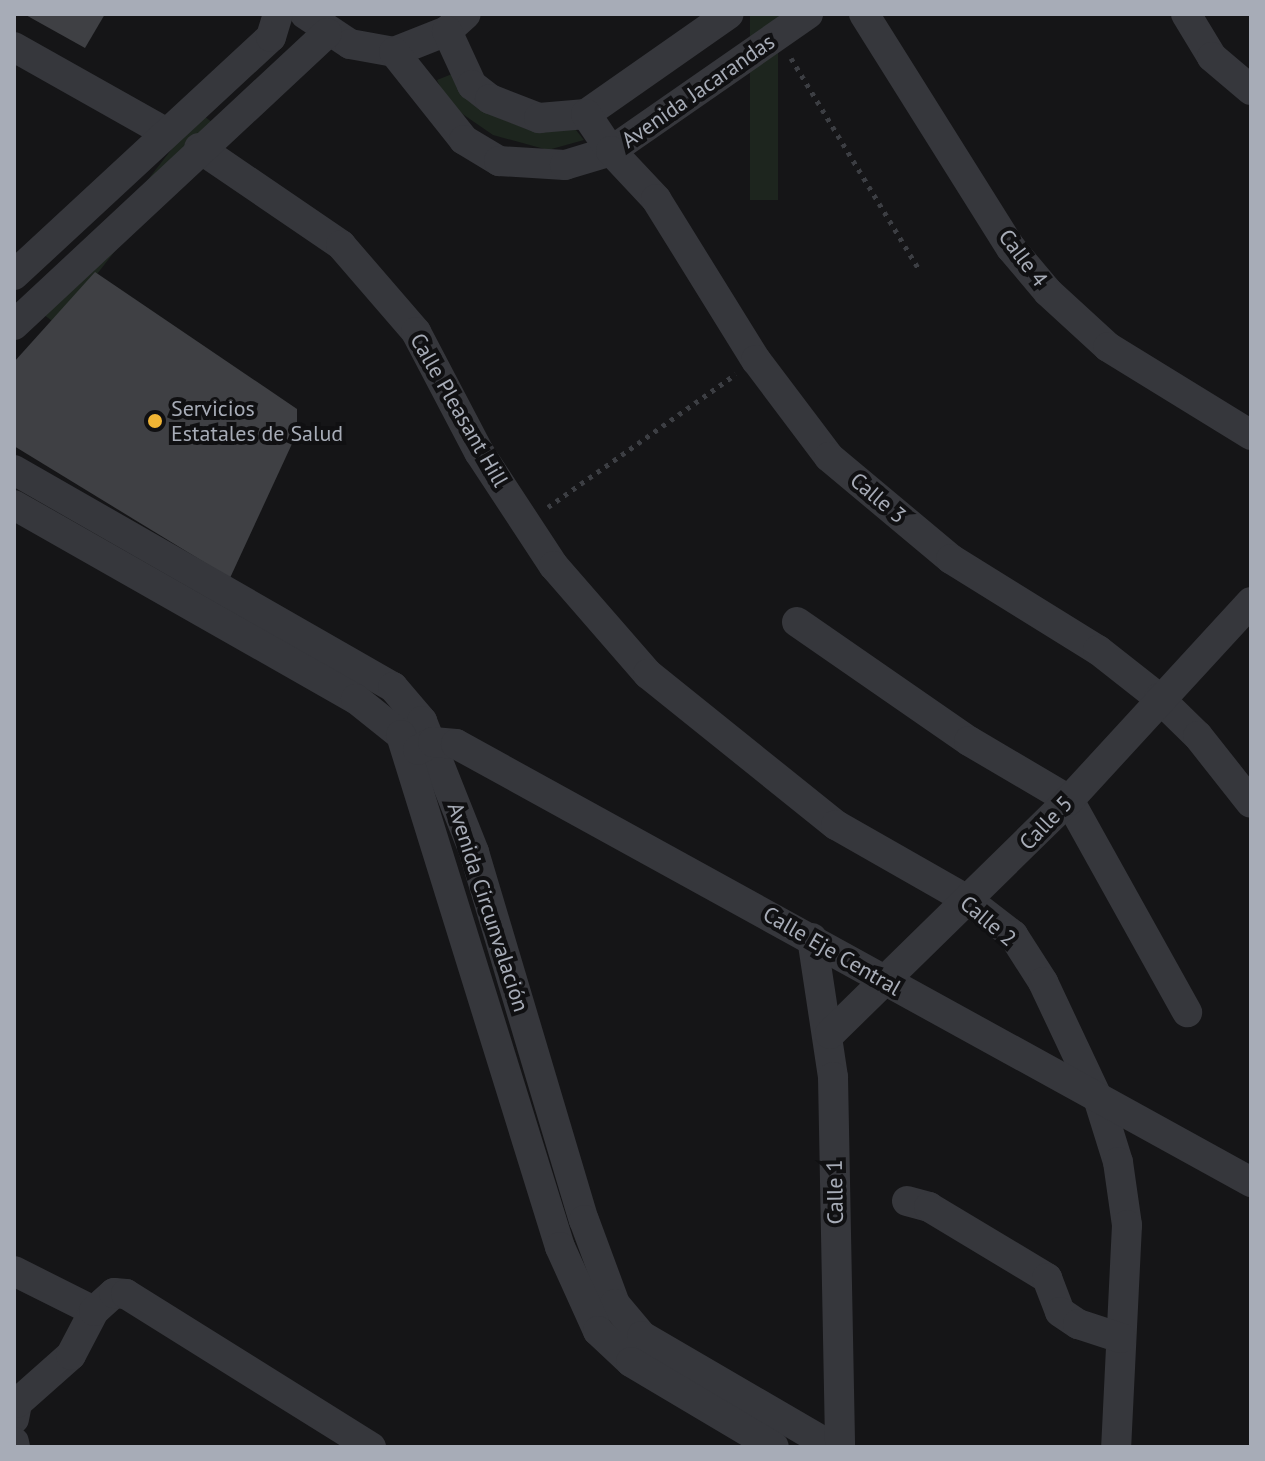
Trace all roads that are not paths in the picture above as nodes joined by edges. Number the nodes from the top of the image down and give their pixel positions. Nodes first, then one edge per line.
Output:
1 (278, 14) edge
2 (729, 14) edge
3 (808, 14) edge
4 (864, 14) edge
5 (1186, 14) edge
6 (456, 23) edge
7 (316, 24) edge
8 (14, 47) edge
9 (394, 52) junction
10 (1251, 90) edge
11 (586, 114) junction
12 (165, 132) junction
13 (199, 148) junction
14 (611, 151) junction
15 (14, 275) edge
16 (14, 325) edge
17 (1251, 435) edge
18 (14, 470) edge
19 (14, 505) edge
20 (105, 521) junction
21 (88, 546) junction
22 (554, 566) joint
23 (1251, 602) edge
24 (797, 622) dead end
25 (1159, 698) junction
26 (416, 738) junction
27 (1069, 800) junction
28 (1251, 803) edge
29 (969, 901) junction
30 (812, 938) junction
31 (886, 981) junction
32 (1187, 1012) dead end
33 (830, 1034) junction
34 (1099, 1101) junction
35 (1251, 1182) edge
36 (907, 1201) dead end
37 (14, 1271) edge
38 (94, 1311) junction
39 (1121, 1338) junction
40 (14, 1419) edge
41 (371, 1447) edge
42 (774, 1447) edge
43 (833, 1447) edge
44 (840, 1447) edge
45 (1116, 1447) edge

1 - 12 street
2 - 11 street, Avenida Jacarandas
3 - 14 street, Avenida Jacarandas
4 - 17 street, Calle 4
5 - 10 street
6 - 9 street
6 - 11 street
7 - 9 street
7 - 13 street
8 - 12 street
9 - 14 street, Avenida Jacarandas
11 - 14 street, Calle 3
12 - 15 street
13 - 16 street
13 - 22 street, Calle Pleasant Hill
14 - 25 street, Calle 3
18 - 20 street, Avenida Circunvalación
19 - 21 street
20 - 21 street
20 - 26 street, Avenida Circunvalación
21 - 26 street
22 - 29 street, Calle 2
23 - 25 street, Calle 5
24 - 27 street
25 - 27 street, Calle 5
25 - 28 street, Calle 3
26 - 30 street, Calle Eje Central
26 - 42 street, Avenida Circunvalación
26 - 43 street, Avenida Circunvalación
27 - 29 street, Calle 5
27 - 32 street
29 - 31 street, Calle 5
29 - 34 street, Calle 2
30 - 31 street, Calle Eje Central
30 - 33 street, Calle 1
31 - 33 street, Calle 5
31 - 34 street, Calle Eje Central
33 - 44 street, Calle 1
34 - 35 street, Calle Eje Central
34 - 39 street, Calle 2
36 - 39 street
37 - 38 street
38 - 40 street
38 - 41 street
39 - 45 street, Calle 2

